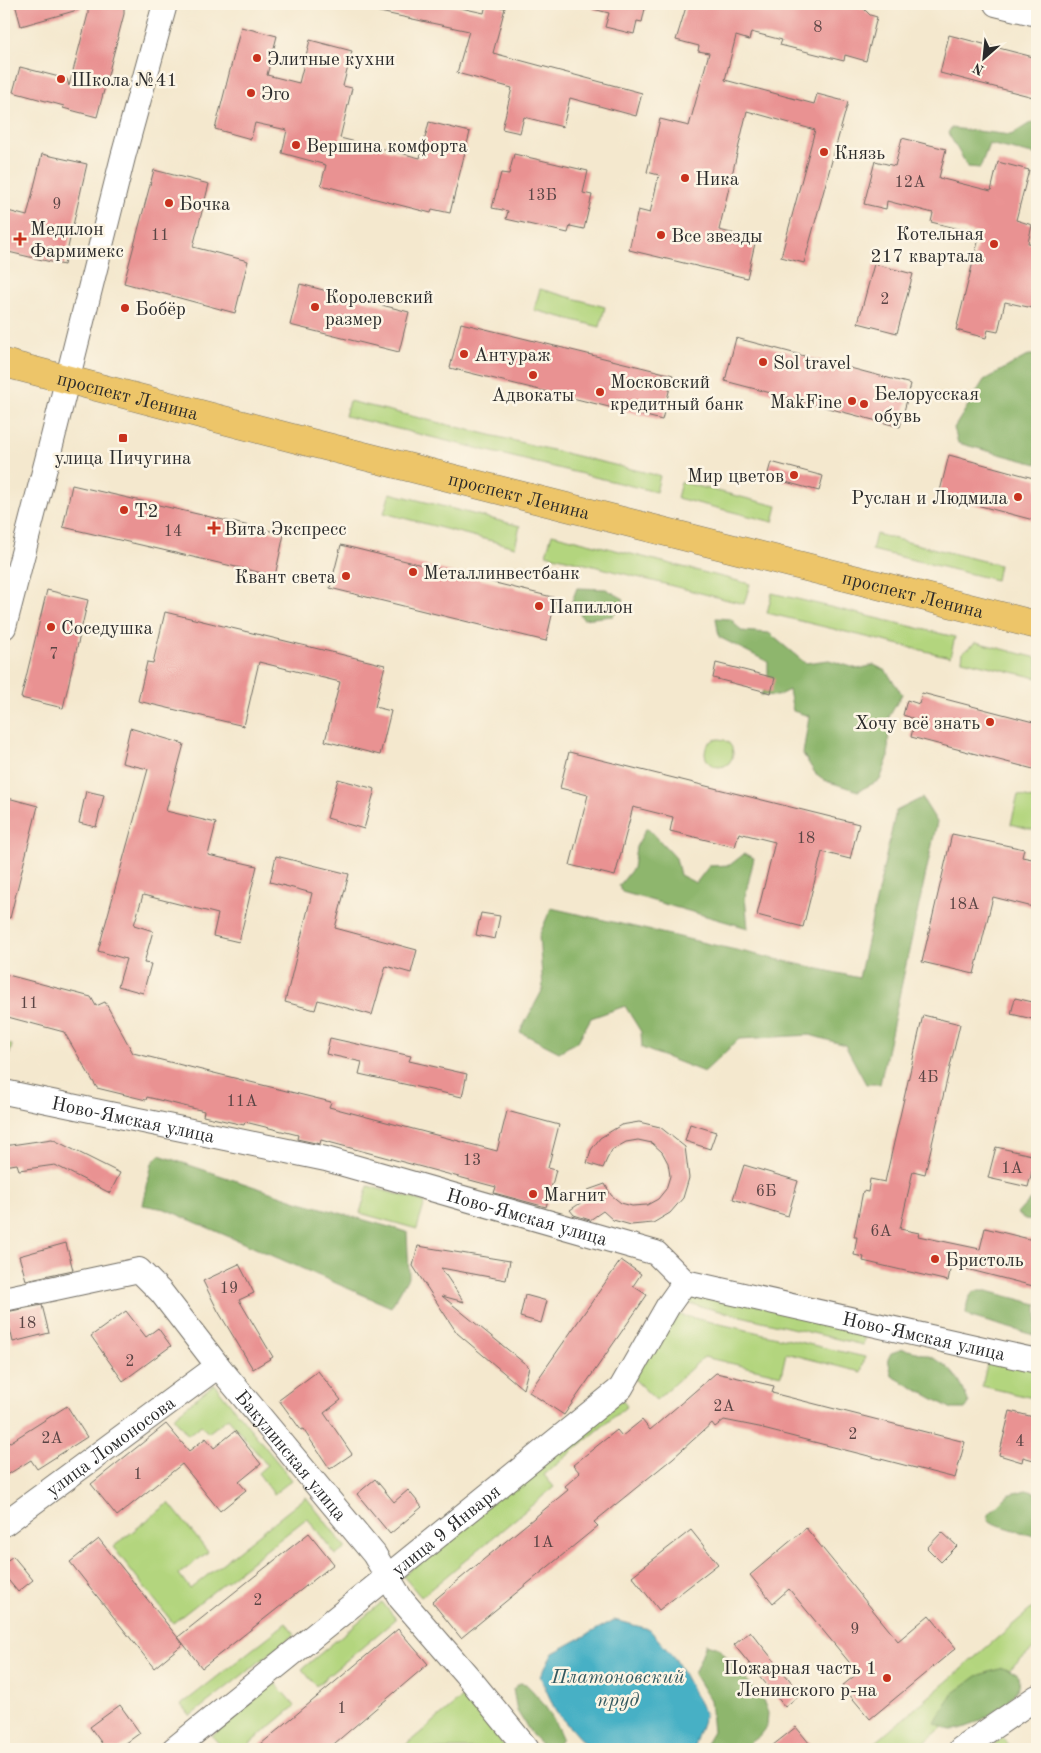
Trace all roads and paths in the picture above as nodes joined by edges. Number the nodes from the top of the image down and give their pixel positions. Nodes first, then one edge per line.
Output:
1 (165, 4) edge
2 (996, 4) edge
3 (1037, 14) edge
4 (4, 363) edge
5 (68, 380) junction
6 (1037, 625) edge
7 (4, 627) edge
8 (4, 1092) edge
9 (684, 1282) junction
10 (4, 1299) edge
11 (1037, 1361) edge
12 (218, 1366) junction
13 (4, 1524) edge
14 (388, 1578) junction
15 (1037, 1697) edge
16 (174, 1749) edge
17 (527, 1749) edge
18 (961, 1749) edge

1 - 5 street
2 - 3 street
4 - 5 main road, проспект Ленина
5 - 6 main road, проспект Ленина
5 - 7 street
8 - 9 street, Ново-Ямская улица
9 - 11 street, Ново-Ямская улица
9 - 14 street, улица 9 Января
10 - 12 street, Бакулинская улица
12 - 13 street, улица Ломоносова
12 - 14 street, Бакулинская улица
14 - 16 street, улица 9 Января
14 - 17 street, Бакулинская улица
15 - 18 street

